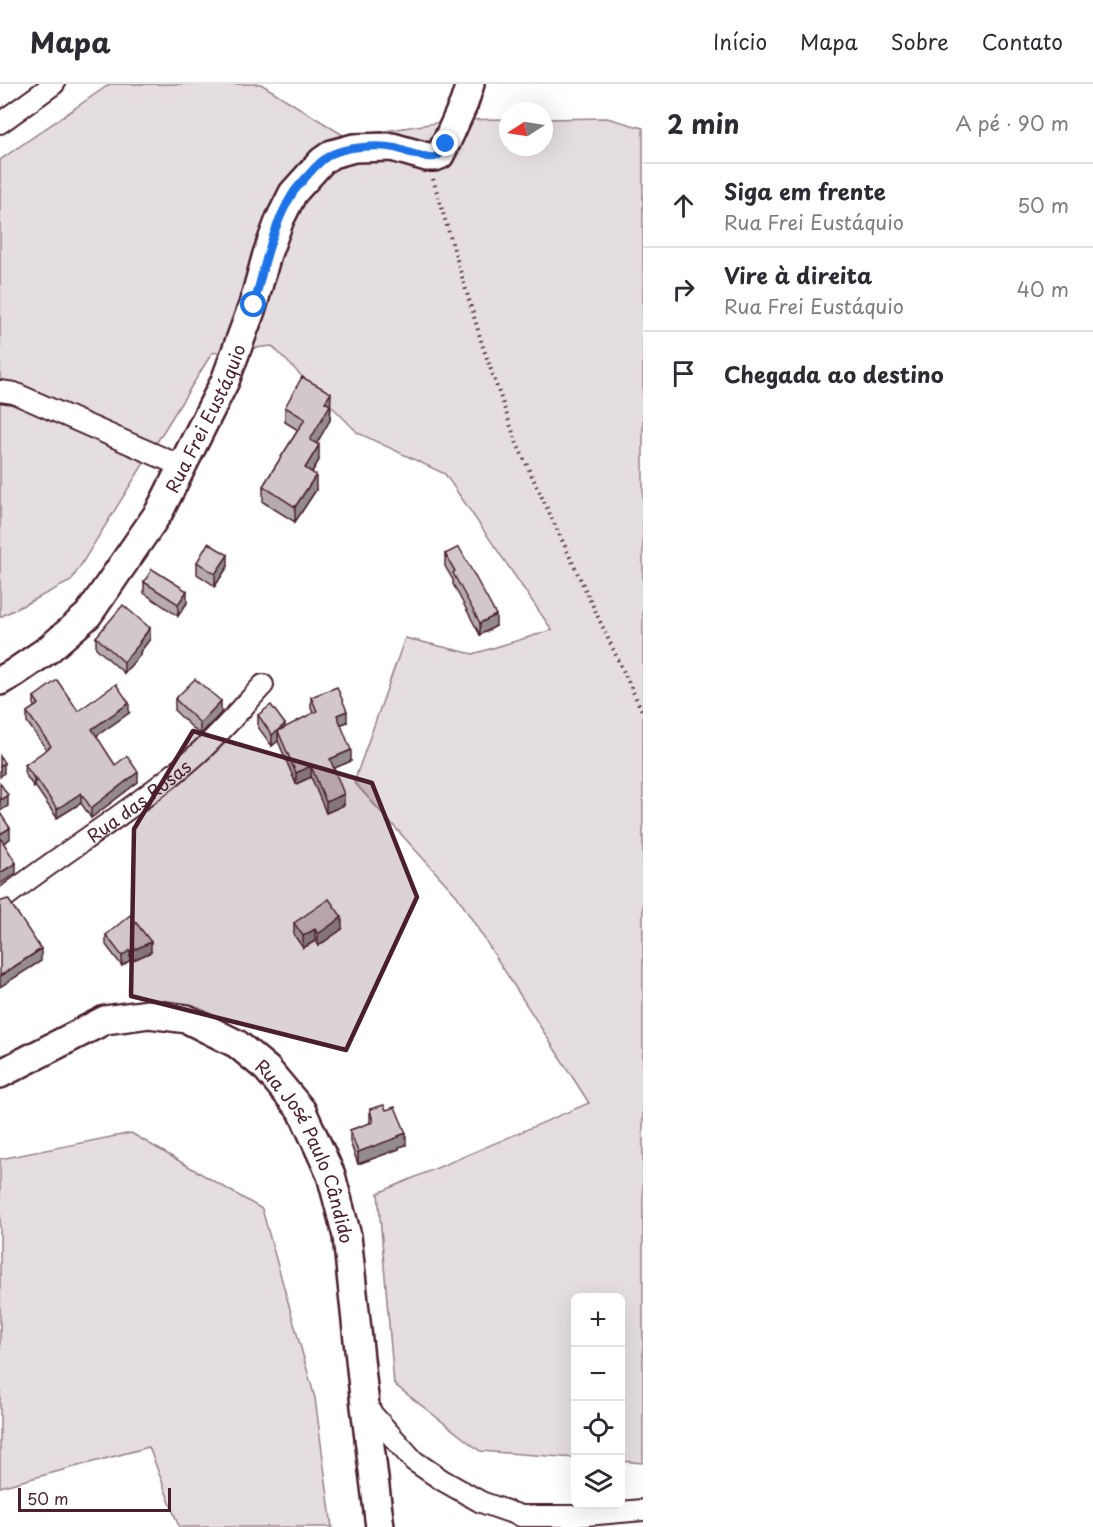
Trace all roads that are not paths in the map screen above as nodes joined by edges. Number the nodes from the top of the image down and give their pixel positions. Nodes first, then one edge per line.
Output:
1 (54, 84) edge
2 (470, 84) edge
3 (0, 123) edge
4 (0, 391) edge
5 (181, 466) junction
6 (0, 681) edge
7 (263, 685) dead end
8 (0, 901) edge
9 (0, 1074) edge
10 (365, 1406) junction
11 (643, 1510) edge
12 (380, 1527) edge

1 - 3 street
2 - 5 street, Rua Frei Eustáquio
4 - 5 street
5 - 6 street, Rua Frei Eustáquio
7 - 8 street, Rua das Rosas
9 - 10 street, Rua José Paulo Cândido
10 - 11 street
10 - 12 street, Rua José Paulo Cândido

